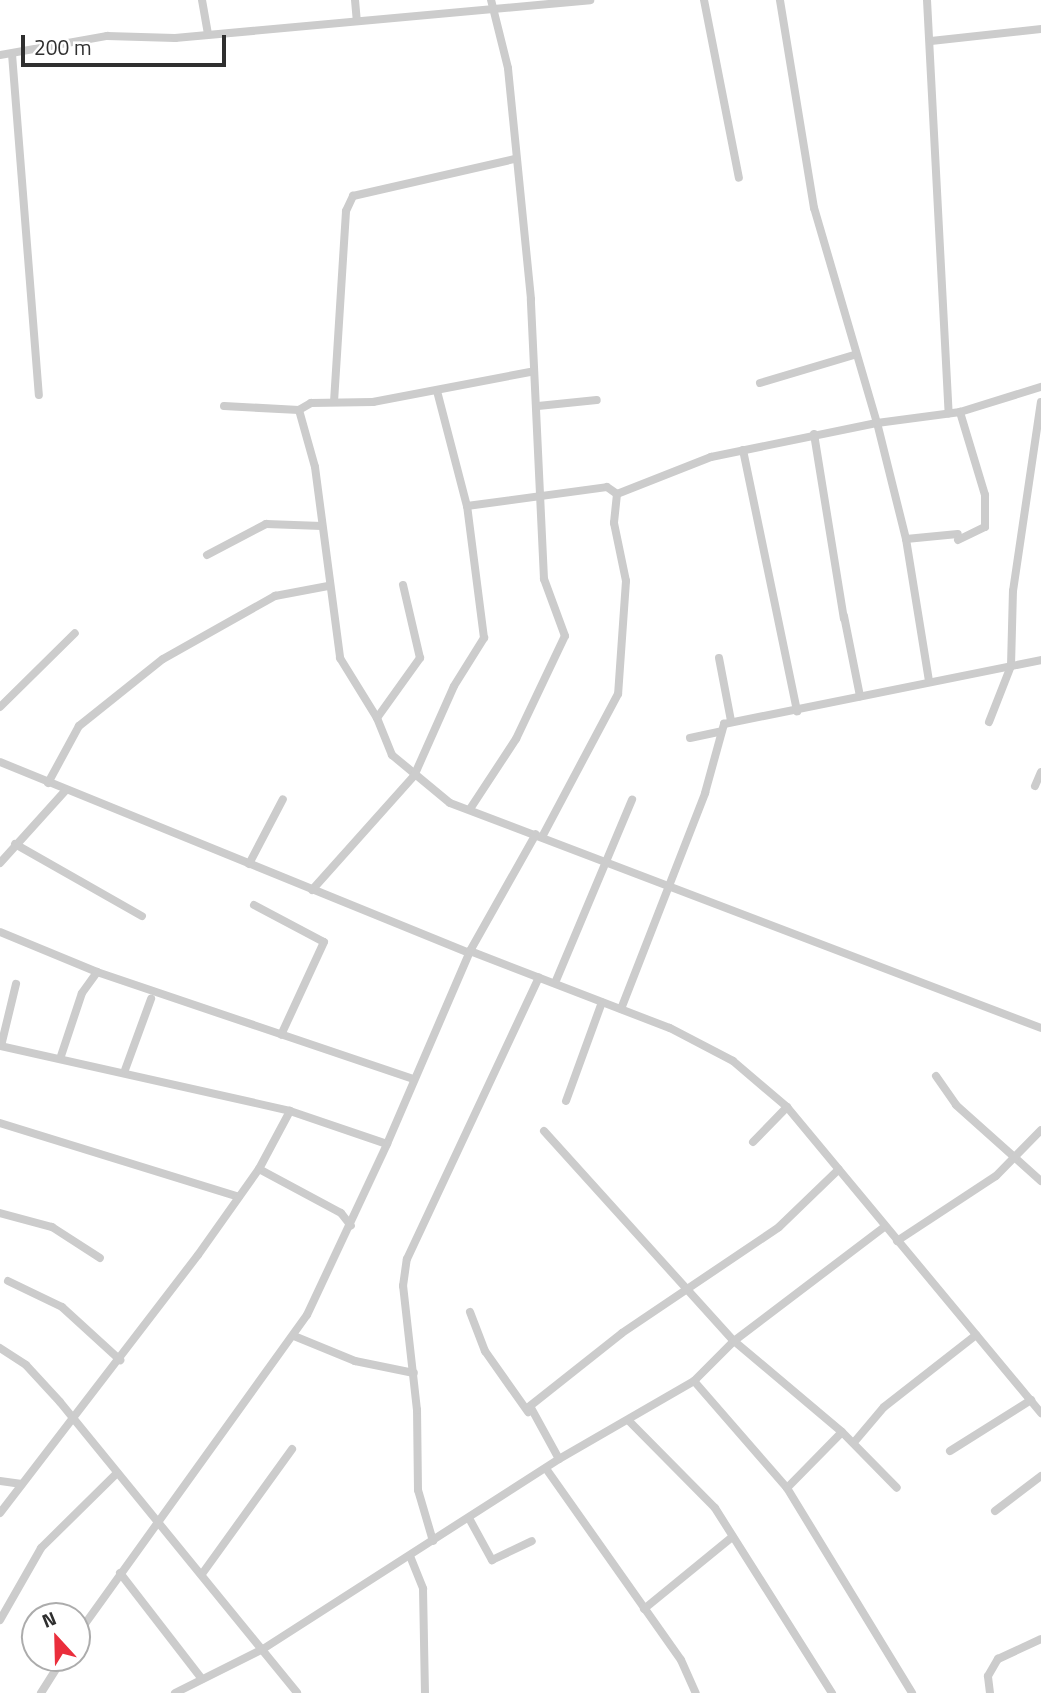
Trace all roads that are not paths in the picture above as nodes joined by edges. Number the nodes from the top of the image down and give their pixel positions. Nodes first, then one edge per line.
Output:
1 (202, 0) edge
2 (355, 0) edge
3 (491, 0) edge
4 (590, 0) edge
5 (704, 0) edge
6 (780, 0) edge
7 (927, 0) edge
8 (496, 10) junction
9 (358, 21) junction
10 (1041, 29) edge
11 (208, 34) junction
12 (931, 41) junction
13 (12, 54) junction
14 (0, 55) edge
15 (515, 159) junction
16 (739, 178) dead end
17 (854, 355) junction
18 (530, 372) junction
19 (760, 383) dead end
20 (1041, 387) edge
21 (437, 391) junction
22 (38, 395) dead end
23 (597, 401) dead end
24 (334, 402) junction
25 (1041, 402) edge
26 (223, 406) dead end
27 (538, 406) junction
28 (299, 410) junction
29 (960, 412) junction
30 (949, 413) junction
31 (877, 423) junction
32 (814, 434) junction
33 (743, 450) junction
34 (542, 493) junction
35 (617, 494) junction
36 (467, 506) junction
37 (322, 526) junction
38 (906, 539) junction
39 (207, 555) dead end
40 (834, 565) dead end
41 (403, 585) dead end
42 (328, 586) junction
43 (781, 606) dead end
44 (844, 620) junction
45 (75, 633) dead end
46 (719, 658) dead end
47 (1041, 660) edge
48 (1011, 666) junction
49 (929, 681) junction
50 (860, 696) junction
51 (0, 707) edge
52 (797, 711) junction
53 (377, 718) junction
54 (731, 721) junction
55 (989, 722) dead end
56 (719, 732) junction
57 (690, 738) dead end
58 (0, 762) edge
59 (1041, 772) edge
60 (414, 776) junction
61 (48, 783) junction
62 (1035, 786) dead end
63 (66, 790) junction
64 (283, 799) dead end
65 (632, 800) dead end
66 (470, 808) junction
67 (539, 836) junction
68 (15, 844) junction
69 (604, 861) junction
70 (0, 863) edge
71 (249, 864) junction
72 (670, 886) junction
73 (312, 890) junction
74 (254, 905) dead end
75 (142, 916) dead end
76 (0, 932) edge
77 (468, 951) junction
78 (97, 972) junction
79 (539, 977) junction
80 (555, 983) junction
81 (16, 984) dead end
82 (151, 999) dead end
83 (603, 1002) junction
84 (621, 1009) junction
85 (1041, 1028) edge
86 (281, 1035) junction
87 (0, 1046) edge
88 (61, 1056) junction
89 (125, 1070) junction
90 (936, 1076) dead end
91 (413, 1079) junction
92 (566, 1101) dead end
93 (787, 1107) junction
94 (290, 1111) junction
95 (0, 1123) edge
96 (1041, 1130) edge
97 (544, 1131) dead end
98 (753, 1142) dead end
99 (387, 1143) junction
100 (1016, 1160) junction
101 (259, 1169) junction
102 (839, 1169) junction
103 (1041, 1181) edge
104 (239, 1197) junction
105 (0, 1213) edge
106 (351, 1226) junction
107 (884, 1227) junction
108 (897, 1241) junction
109 (100, 1258) dead end
110 (8, 1280) dead end
111 (684, 1289) junction
112 (470, 1312) dead end
113 (976, 1335) junction
114 (294, 1336) junction
115 (734, 1341) junction
116 (0, 1349) edge
117 (120, 1360) junction
118 (414, 1373) junction
119 (694, 1381) junction
120 (1031, 1400) junction
121 (528, 1412) junction
122 (1041, 1413) edge
123 (74, 1421) junction
124 (629, 1421) junction
125 (842, 1432) junction
126 (856, 1440) junction
127 (292, 1450) dead end
128 (950, 1451) dead end
129 (559, 1459) junction
130 (547, 1470) junction
131 (117, 1473) junction
132 (1041, 1476) edge
133 (0, 1481) edge
134 (22, 1484) junction
135 (787, 1488) junction
136 (897, 1488) dead end
137 (995, 1511) dead end
138 (0, 1513) edge
139 (470, 1520) junction
140 (156, 1522) junction
141 (731, 1538) junction
142 (433, 1541) junction
143 (532, 1541) dead end
144 (410, 1556) junction
145 (120, 1573) junction
146 (202, 1574) junction
147 (644, 1609) junction
148 (91, 1615) edge
149 (0, 1620) edge
150 (1041, 1639) edge
151 (263, 1649) junction
152 (54, 1672) edge
153 (202, 1679) junction
154 (41, 1693) edge
155 (175, 1693) edge
156 (297, 1693) edge
157 (425, 1693) edge
158 (696, 1693) edge
159 (832, 1693) edge
160 (912, 1693) edge
161 (990, 1693) edge

1 - 11 street
2 - 9 street
3 - 8 street
4 - 8 street
5 - 16 street
6 - 17 street
7 - 12 street
8 - 9 street
8 - 15 street
9 - 11 street
10 - 12 street
11 - 13 street
12 - 30 street
13 - 14 street
13 - 22 street
15 - 18 street
15 - 24 street
17 - 19 street
17 - 31 street
18 - 21 street
18 - 27 street
20 - 29 street
21 - 24 street
21 - 36 street
23 - 27 street
24 - 28 street
25 - 48 street
26 - 28 street
27 - 34 street
28 - 37 street
29 - 30 street
29 - 38 street
30 - 31 street
31 - 32 street
31 - 38 street
32 - 33 street
32 - 44 street
33 - 35 street
33 - 52 street
34 - 35 street
34 - 36 street
34 - 66 street
35 - 67 street
36 - 60 street
37 - 39 street
37 - 42 street
38 - 49 street
40 - 44 street
41 - 53 street
42 - 53 street
42 - 61 street
43 - 52 street
44 - 50 street
45 - 51 street
46 - 54 street
47 - 48 street
48 - 49 street
48 - 55 street
49 - 50 street
50 - 52 street
52 - 54 street
53 - 60 street
54 - 56 street
56 - 57 street
56 - 72 street
58 - 61 street
59 - 62 street
60 - 66 street
60 - 73 street
61 - 63 street
63 - 68 street
63 - 71 street
64 - 71 street
65 - 69 street
66 - 67 street
67 - 69 street
67 - 77 street
68 - 70 street
68 - 75 street
69 - 72 street
69 - 80 street
71 - 73 street
72 - 84 street
72 - 85 street
73 - 77 street
74 - 86 street
76 - 78 street
77 - 79 street
77 - 91 street
78 - 86 street
78 - 88 street
79 - 80 street
79 - 118 street
80 - 83 street
81 - 87 street
82 - 89 street
83 - 84 street
83 - 92 street
84 - 93 street
86 - 91 street
87 - 88 street
88 - 89 street
89 - 94 street
90 - 100 street
91 - 99 street
93 - 98 street
93 - 102 street
94 - 99 street
94 - 101 street
95 - 104 street
96 - 100 street
97 - 111 street
99 - 106 street
100 - 103 street
100 - 108 street
101 - 104 street
101 - 106 street
102 - 107 street
102 - 111 street
104 - 117 street
105 - 109 street
106 - 114 street
107 - 108 street
107 - 115 street
108 - 113 street
110 - 117 street
111 - 115 street
111 - 121 street
112 - 121 street
113 - 120 street
113 - 126 street
114 - 118 street
114 - 140 street
115 - 119 street
115 - 125 street
116 - 123 street
117 - 123 street
118 - 142 street
119 - 124 street
119 - 135 street
120 - 122 street
120 - 128 street
121 - 129 street
123 - 131 street
123 - 134 street
124 - 129 street
124 - 141 street
125 - 126 street
125 - 135 street
126 - 136 street
127 - 146 street
129 - 130 street
130 - 139 street
130 - 147 street
131 - 140 street
131 - 149 street
132 - 137 street
133 - 134 street
134 - 138 street
135 - 160 street
139 - 142 street
139 - 143 street
140 - 145 street
140 - 146 street
141 - 147 street
141 - 159 street
142 - 144 street
144 - 151 street
144 - 157 street
145 - 148 street
145 - 153 street
146 - 151 street
147 - 158 street
150 - 161 street
151 - 153 street
151 - 156 street
152 - 154 street
153 - 155 street

